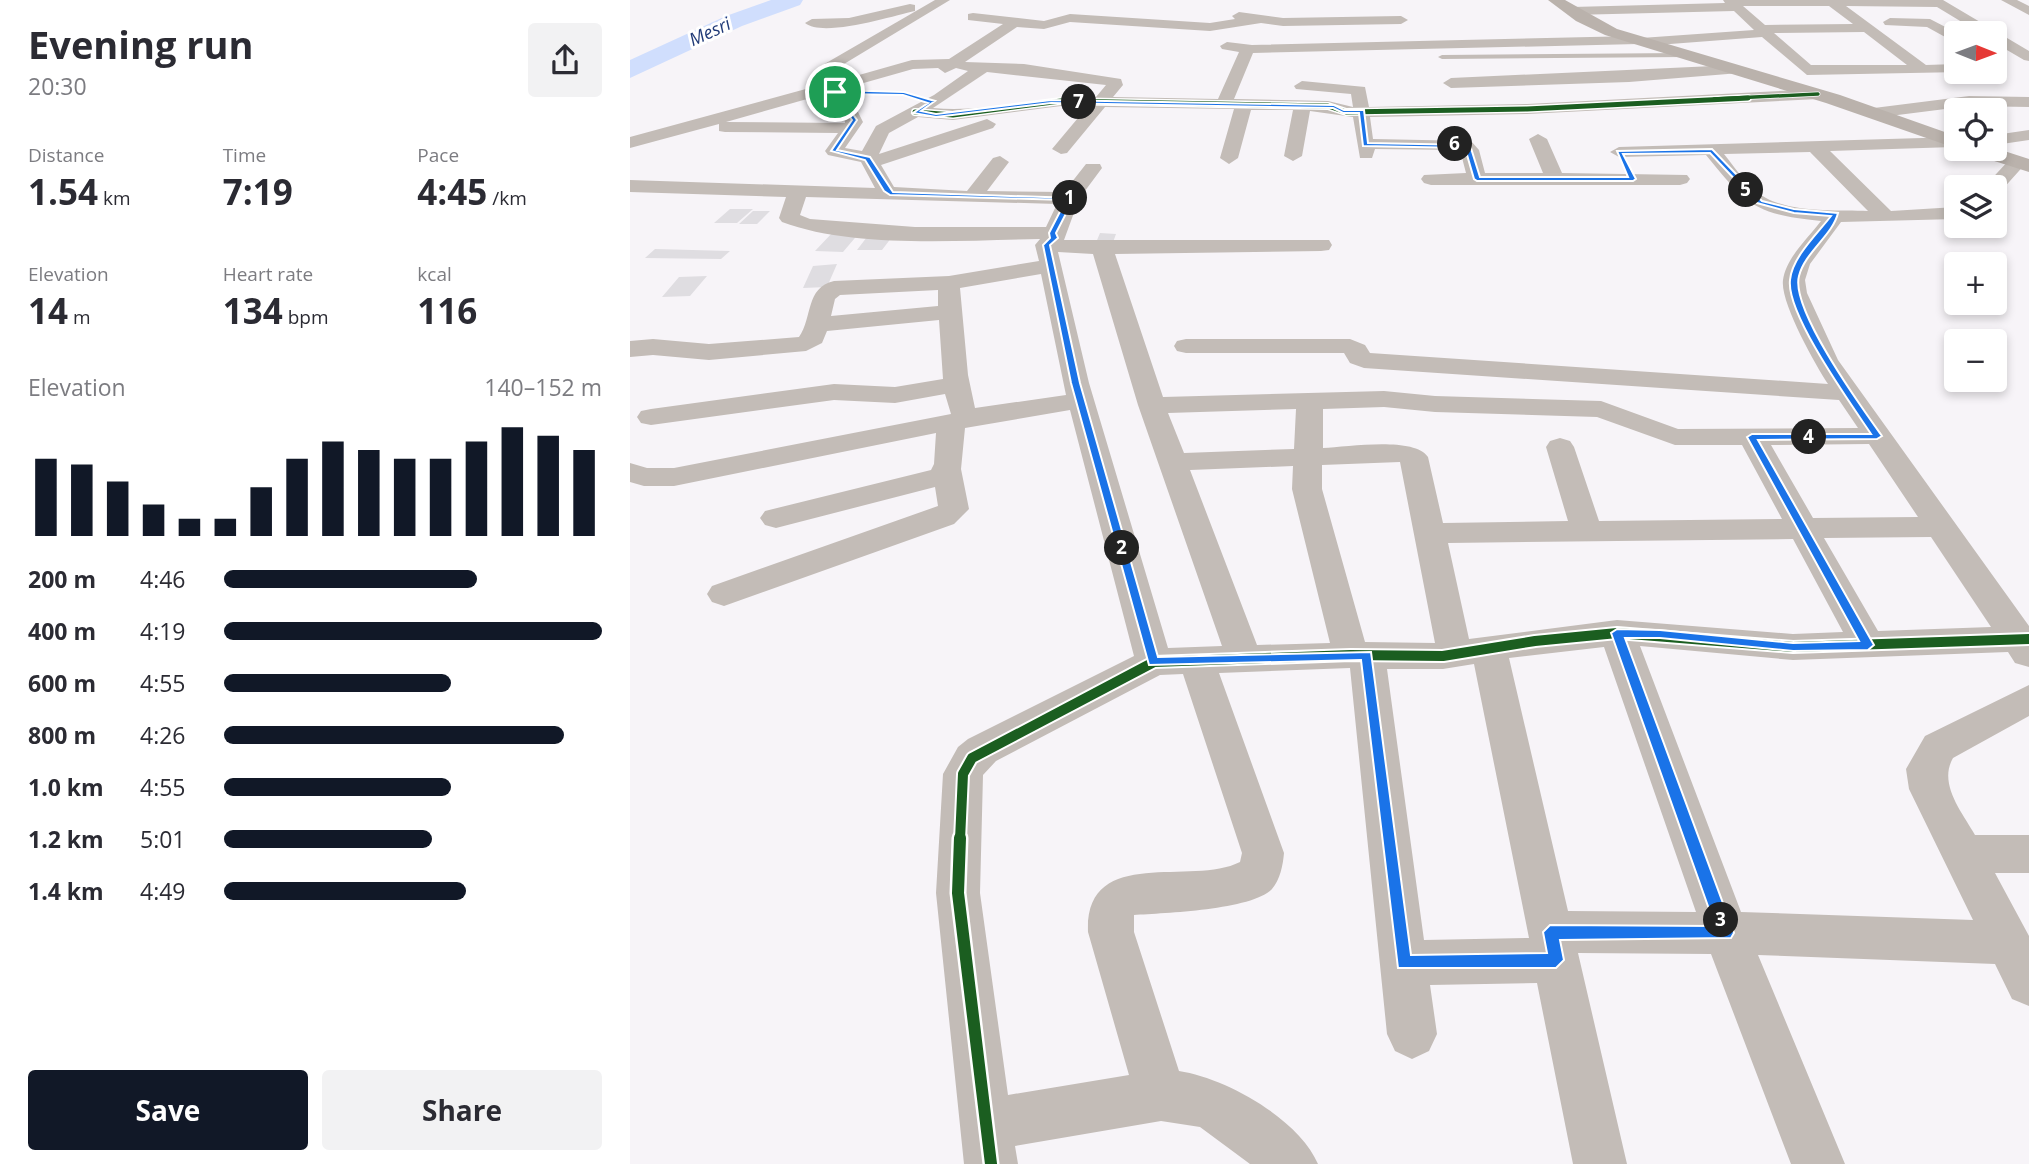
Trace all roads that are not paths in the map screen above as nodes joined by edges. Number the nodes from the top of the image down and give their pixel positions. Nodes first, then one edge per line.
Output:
1 (1555, 0) edge
2 (2007, 0) edge
3 (1936, 1) edge
4 (1395, 3) dead end
5 (1734, 5) edge
6 (1836, 5) edge
7 (955, 8) edge
8 (1157, 8) dead end
9 (1651, 9) junction
10 (1219, 11) dead end
11 (1572, 11) junction
12 (2029, 11) edge
13 (1902, 12) dead end
14 (1270, 17) junction
15 (1401, 20) junction
16 (1142, 21) junction
17 (1969, 21) edge
18 (813, 23) dead end
19 (1010, 26) junction
20 (1867, 28) junction
21 (1763, 31) junction
22 (1944, 37) edge
23 (1944, 40) edge
24 (1639, 41) junction
25 (955, 44) dead end
26 (1211, 45) dead end
27 (980, 46) junction
28 (1394, 47) junction
29 (1685, 47) junction
30 (1782, 48) junction
31 (1810, 48) dead end
32 (1866, 48) dead end
33 (2007, 48) edge
34 (1248, 49) junction
35 (1896, 50) junction
36 (1944, 56) edge
37 (1442, 57) dead end
38 (951, 64) junction
39 (2025, 64) edge
40 (984, 67) junction
41 (1806, 69) junction
42 (1923, 69) junction
43 (1944, 69) edge
44 (1735, 70) junction
45 (1827, 70) junction
46 (927, 79) dead end
47 (1451, 82) dead end
48 (1778, 82) junction
49 (1285, 86) dead end
50 (838, 89) junction
51 (877, 93) dead end
52 (741, 94) dead end
53 (905, 94) dead end
54 (1818, 94) junction
55 (801, 96) junction
56 (933, 102) junction
57 (1101, 102) junction
58 (2029, 102) edge
59 (1224, 104) junction
60 (1023, 105) junction
61 (1244, 105) junction
62 (1849, 105) junction
63 (1302, 106) junction
64 (1362, 111) junction
65 (915, 112) junction
66 (1874, 113) junction
67 (696, 125) junction
68 (849, 128) junction
69 (1608, 130) dead end
70 (2029, 135) edge
71 (1944, 138) edge
72 (2007, 138) edge
73 (1538, 139) dead end
74 (1944, 142) edge
75 (630, 144) edge
76 (1815, 147) junction
77 (1061, 149) dead end
78 (1712, 151) junction
79 (1619, 152) junction
80 (1293, 156) dead end
81 (1229, 158) dead end
82 (2007, 159) edge
83 (869, 161) junction
84 (1000, 162) dead end
85 (2024, 164) edge
86 (1093, 168) dead end
87 (2007, 177) edge
88 (1431, 179) dead end
89 (1477, 179) junction
90 (1555, 179) junction
91 (1633, 179) junction
92 (1680, 179) dead end
93 (630, 186) edge
94 (797, 191) junction
95 (892, 194) junction
96 (972, 197) junction
97 (1070, 198) junction
98 (1944, 213) edge
99 (1836, 214) junction
100 (1884, 215) junction
101 (1321, 245) dead end
102 (1049, 248) junction
103 (1102, 248) junction
104 (949, 284) junction
105 (951, 312) junction
106 (817, 325) junction
107 (1186, 346) dead end
108 (630, 349) edge
109 (957, 384) junction
110 (1848, 393) junction
111 (1082, 400) junction
112 (1310, 400) junction
113 (1152, 405) junction
114 (651, 417) dead end
115 (963, 419) junction
116 (1877, 436) junction
117 (1752, 437) junction
118 (1560, 447) dead end
119 (1308, 454) junction
120 (1173, 461) junction
121 (947, 470) junction
122 (630, 472) edge
123 (776, 518) dead end
124 (1940, 527) junction
125 (1801, 529) junction
126 (1587, 531) junction
127 (1431, 533) junction
128 (724, 594) dead end
129 (1617, 633) junction
130 (1868, 645) junction
131 (2025, 645) edge
132 (1472, 651) junction
133 (1359, 655) junction
134 (1245, 660) junction
135 (1197, 661) junction
136 (1154, 662) junction
137 (2029, 699) edge
138 (2029, 729) edge
139 (1969, 730) junction
140 (1962, 854) junction
141 (2029, 854) edge
142 (1726, 933) junction
143 (2006, 943) junction
144 (1553, 946) junction
145 (1404, 963) junction
146 (2029, 983) edge
147 (1412, 1034) dead end
148 (1161, 1096) junction
149 (989, 1144) edge
150 (1291, 1164) edge
151 (1600, 1164) edge
152 (1818, 1164) edge

1 - 11 street
2 - 12 street
3 - 6 street
3 - 17 street
4 - 15 street
5 - 6 street
5 - 9 street
5 - 21 street
6 - 13 street
6 - 20 street
7 - 18 street
7 - 19 street
7 - 50 street
8 - 16 street
9 - 11 street
9 - 29 street
10 - 14 street
11 - 24 street
14 - 15 street
14 - 16 street
15 - 28 street
16 - 19 street
19 - 27 street
20 - 21 street
20 - 22 street
20 - 35 street
21 - 29 street
21 - 30 street
23 - 35 street
24 - 28 street
24 - 29 street
25 - 27 street
26 - 34 street
27 - 38 street
28 - 34 street
29 - 37 lane
29 - 44 street
30 - 31 street
30 - 41 street
32 - 35 street
33 - 39 street
34 - 59 street
35 - 36 street
35 - 42 street
38 - 40 street
38 - 46 street
38 - 50 street
40 - 56 street
40 - 57 street
41 - 45 street
41 - 48 street
42 - 43 street
42 - 45 street
44 - 47 street
44 - 48 street
45 - 62 street
48 - 54 street
49 - 64 street
50 - 51 street
50 - 55 street
50 - 68 street
52 - 55 street
53 - 56 street
54 - 62 street
54 - 64 street
55 - 67 street
56 - 65 street
57 - 59 street
57 - 60 street
57 - 77 street
58 - 66 street
59 - 61 street
60 - 65 street
60 - 83 street
61 - 63 street
61 - 81 street
62 - 66 street
63 - 64 street
63 - 80 street
64 - 89 street
65 - 83 street
66 - 71 street
67 - 68 street
67 - 75 street
68 - 83 street
69 - 79 street
70 - 72 street
73 - 90 street
74 - 76 street
76 - 78 street
76 - 100 street
78 - 79 street
78 - 99 street
79 - 91 street
82 - 85 street
83 - 95 street
84 - 96 street
85 - 87 street
86 - 97 street
88 - 89 street
89 - 90 street
90 - 91 street
91 - 92 street
93 - 94 street
94 - 95 street
94 - 102 street
95 - 96 street
96 - 97 street
97 - 102 street
98 - 100 street
99 - 100 street
99 - 110 street
101 - 103 street
102 - 103 street
102 - 104 street
102 - 111 street
103 - 113 street
104 - 105 street
104 - 106 street
105 - 106 street
105 - 109 street
106 - 108 street
107 - 110 street
109 - 114 street
109 - 115 street
110 - 116 street
111 - 115 street
111 - 136 street
112 - 113 street
112 - 117 street
112 - 119 street
113 - 120 street
115 - 121 street
115 - 122 street
116 - 117 street
116 - 124 street
117 - 125 street
118 - 126 street
119 - 120 street
119 - 127 street
119 - 133 street
120 - 134 street
121 - 123 street
121 - 128 street
124 - 125 street
124 - 131 street
125 - 126 street
125 - 130 street
126 - 127 street
127 - 132 street
129 - 130 street
129 - 132 street
129 - 142 street
130 - 131 street
132 - 133 street
132 - 144 street
133 - 134 street
133 - 145 street
134 - 135 street
135 - 136 street
135 - 148 street
136 - 149 street
137 - 139 street
138 - 139 street
139 - 140 street
140 - 141 street
140 - 143 street
142 - 143 street
142 - 144 street
142 - 152 street
143 - 146 street
144 - 145 street
144 - 151 street
145 - 147 street
148 - 149 street
148 - 150 street

